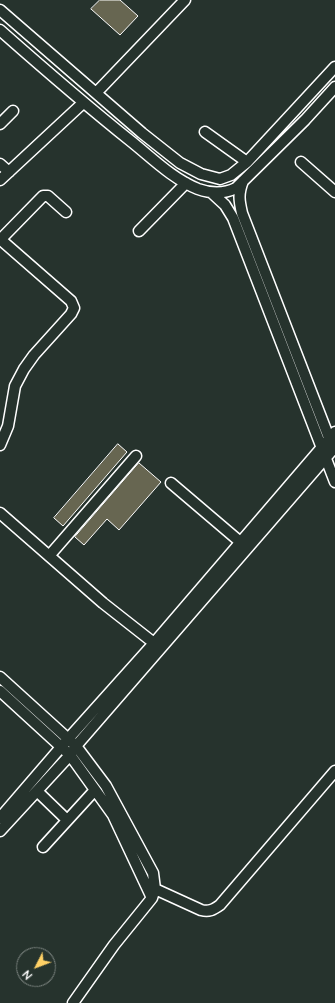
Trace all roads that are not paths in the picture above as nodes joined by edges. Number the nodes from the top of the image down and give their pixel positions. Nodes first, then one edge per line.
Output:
1 (185, 0) edge
2 (0, 10) edge
3 (0, 30) edge
4 (335, 67) edge
5 (335, 87) edge
6 (96, 94) junction
7 (83, 103) junction
8 (13, 111) dead end
9 (0, 124) edge
10 (205, 132) dead end
11 (246, 162) junction
12 (301, 162) dead end
13 (0, 164) edge
14 (9, 172) junction
15 (0, 180) edge
16 (243, 181) junction
17 (186, 183) junction
18 (335, 192) edge
19 (212, 193) junction
20 (66, 212) dead end
21 (139, 231) dead end
22 (0, 239) edge
23 (334, 444) edge
24 (0, 445) edge
25 (321, 448) junction
26 (136, 456) dead end
27 (325, 458) junction
28 (335, 482) edge
29 (171, 483) dead end
30 (1, 517) edge
31 (244, 545) junction
32 (49, 556) junction
33 (157, 646) junction
34 (0, 677) edge
35 (0, 691) edge
36 (72, 742) junction
37 (62, 747) junction
38 (70, 755) junction
39 (335, 771) edge
40 (95, 790) junction
41 (37, 791) junction
42 (0, 818) edge
43 (68, 820) junction
44 (0, 831) edge
45 (43, 847) dead end
46 (154, 894) junction
47 (73, 1003) edge

1 - 6 street
2 - 6 street
3 - 7 street
4 - 11 street
5 - 16 street
6 - 11 street
7 - 14 street
7 - 17 street
8 - 9 street
10 - 11 street
12 - 18 street
13 - 14 street
14 - 15 street
16 - 19 street
16 - 23 street
17 - 19 street
17 - 21 street
19 - 25 street
20 - 22 street
22 - 24 street
23 - 25 street
23 - 27 street
25 - 27 street
25 - 31 street
26 - 32 street
27 - 28 street
27 - 31 street
29 - 31 street
30 - 32 street
31 - 33 street
32 - 33 street
33 - 36 street
34 - 36 street
35 - 37 street
36 - 37 street
36 - 38 street
36 - 46 street
37 - 38 street
37 - 42 street
38 - 40 street
38 - 41 street
39 - 46 street
40 - 43 street
40 - 46 street
41 - 43 street
41 - 44 street
43 - 45 street
46 - 47 street

